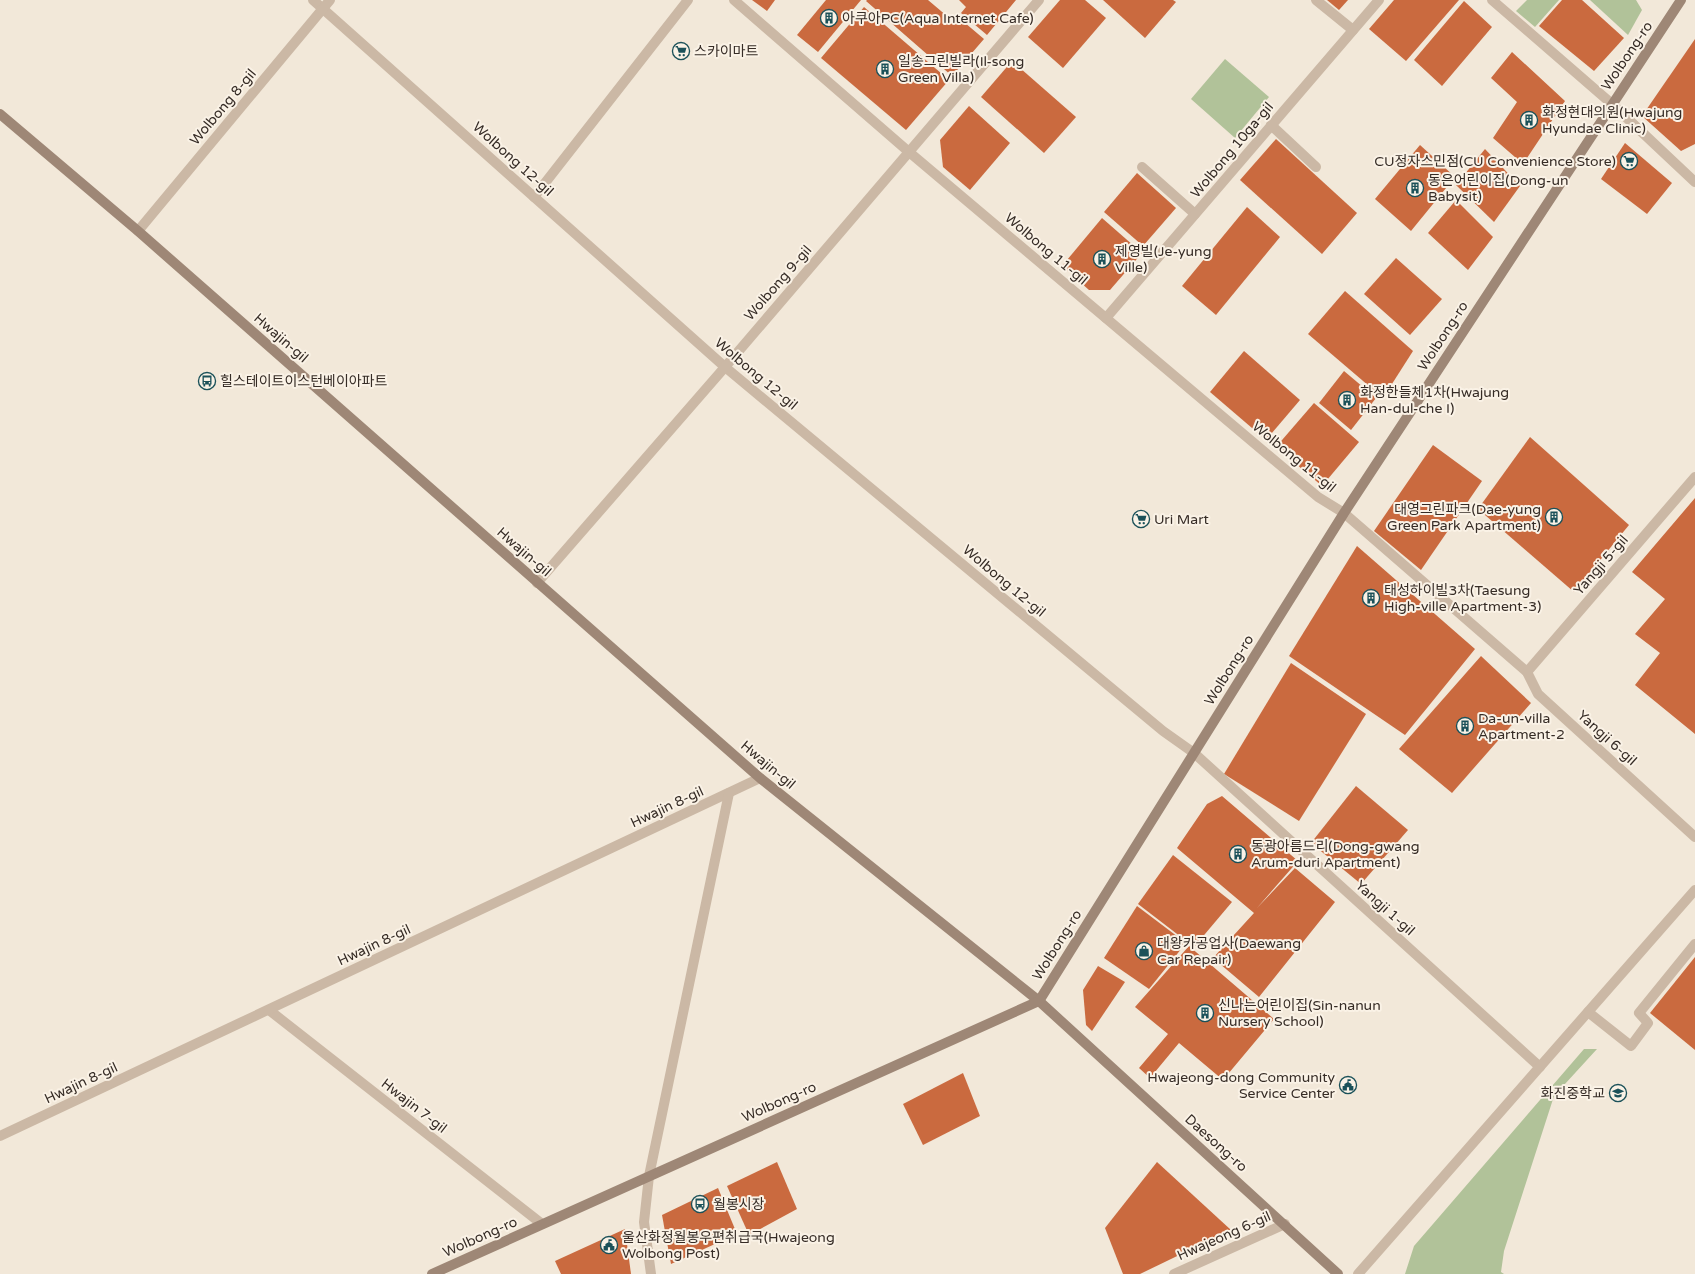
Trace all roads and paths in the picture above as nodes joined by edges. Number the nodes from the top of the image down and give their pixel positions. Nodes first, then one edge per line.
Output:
1 (313, 0) edge
2 (330, 0) edge
3 (688, 0) edge
4 (734, 0) edge
5 (1039, 0) edge
6 (1316, 0) edge
7 (1379, 0) edge
8 (1492, 0) edge
9 (1681, 0) edge
10 (323, 8) junction
11 (1353, 30) junction
12 (1612, 104) junction
13 (0, 114) edge
14 (1271, 125) junction
15 (909, 152) junction
16 (1142, 167) dead end
17 (1316, 167) dead end
18 (1695, 182) edge
19 (534, 197) junction
20 (1196, 214) junction
21 (138, 231) junction
22 (1106, 318) junction
23 (725, 367) junction
24 (1695, 477) edge
25 (1344, 513) junction
26 (537, 583) junction
27 (1527, 672) junction
28 (1194, 753) junction
29 (760, 778) junction
30 (729, 793) junction
31 (1695, 837) edge
32 (1695, 890) edge
33 (1695, 944) edge
34 (1039, 1000) junction
35 (269, 1010) junction
36 (1588, 1012) junction
37 (1540, 1067) junction
38 (0, 1136) edge
39 (650, 1176) junction
40 (542, 1224) junction
41 (1285, 1224) junction
42 (432, 1274) edge
43 (651, 1274) edge
44 (1174, 1274) edge
45 (1338, 1274) edge
46 (1358, 1274) edge

1 - 10 street, Wolbong 12-gil
2 - 10 street, Wolbong 8-gil
3 - 19 street
4 - 15 street, Wolbong 11-gil
5 - 15 street, Wolbong 9-gil
6 - 11 street
7 - 11 street, Wolbong 10ga-gil
8 - 12 street
9 - 12 street, Wolbong-ro
10 - 19 street, Wolbong 12-gil
10 - 21 street, Wolbong 8-gil
11 - 14 street, Wolbong 10ga-gil
12 - 18 street
12 - 25 street, Wolbong-ro
13 - 21 street, Hwajin-gil
14 - 17 street
14 - 20 street, Wolbong 10ga-gil
15 - 22 street, Wolbong 11-gil
15 - 23 street, Wolbong 9-gil
16 - 20 street
19 - 23 street, Wolbong 12-gil
20 - 22 street, Wolbong 10ga-gil
21 - 26 street, Hwajin-gil
22 - 25 street, Wolbong 11-gil
23 - 26 street, Wolbong 9-gil
23 - 28 street, Wolbong 12-gil
24 - 27 street, Yangji 5-gil
25 - 27 street, Yangji 6-gil
25 - 28 street, Wolbong-ro
26 - 29 street, Hwajin-gil
27 - 31 street, Yangji 6-gil
28 - 34 street, Wolbong-ro
28 - 37 street, Yangji 1-gil
29 - 30 street, Hwajin 8-gil
29 - 34 street, Hwajin-gil
30 - 35 street, Hwajin 8-gil
30 - 39 street
32 - 36 street
33 - 36 street
34 - 39 street, Wolbong-ro
34 - 41 street, Daesong-ro
35 - 38 street, Hwajin 8-gil
35 - 40 street, Hwajin 7-gil
36 - 37 street
37 - 46 street
39 - 40 street, Wolbong-ro
39 - 43 street
40 - 42 street, Wolbong-ro
41 - 44 street, Hwajeong 6-gil
41 - 45 street, Daesong-ro

